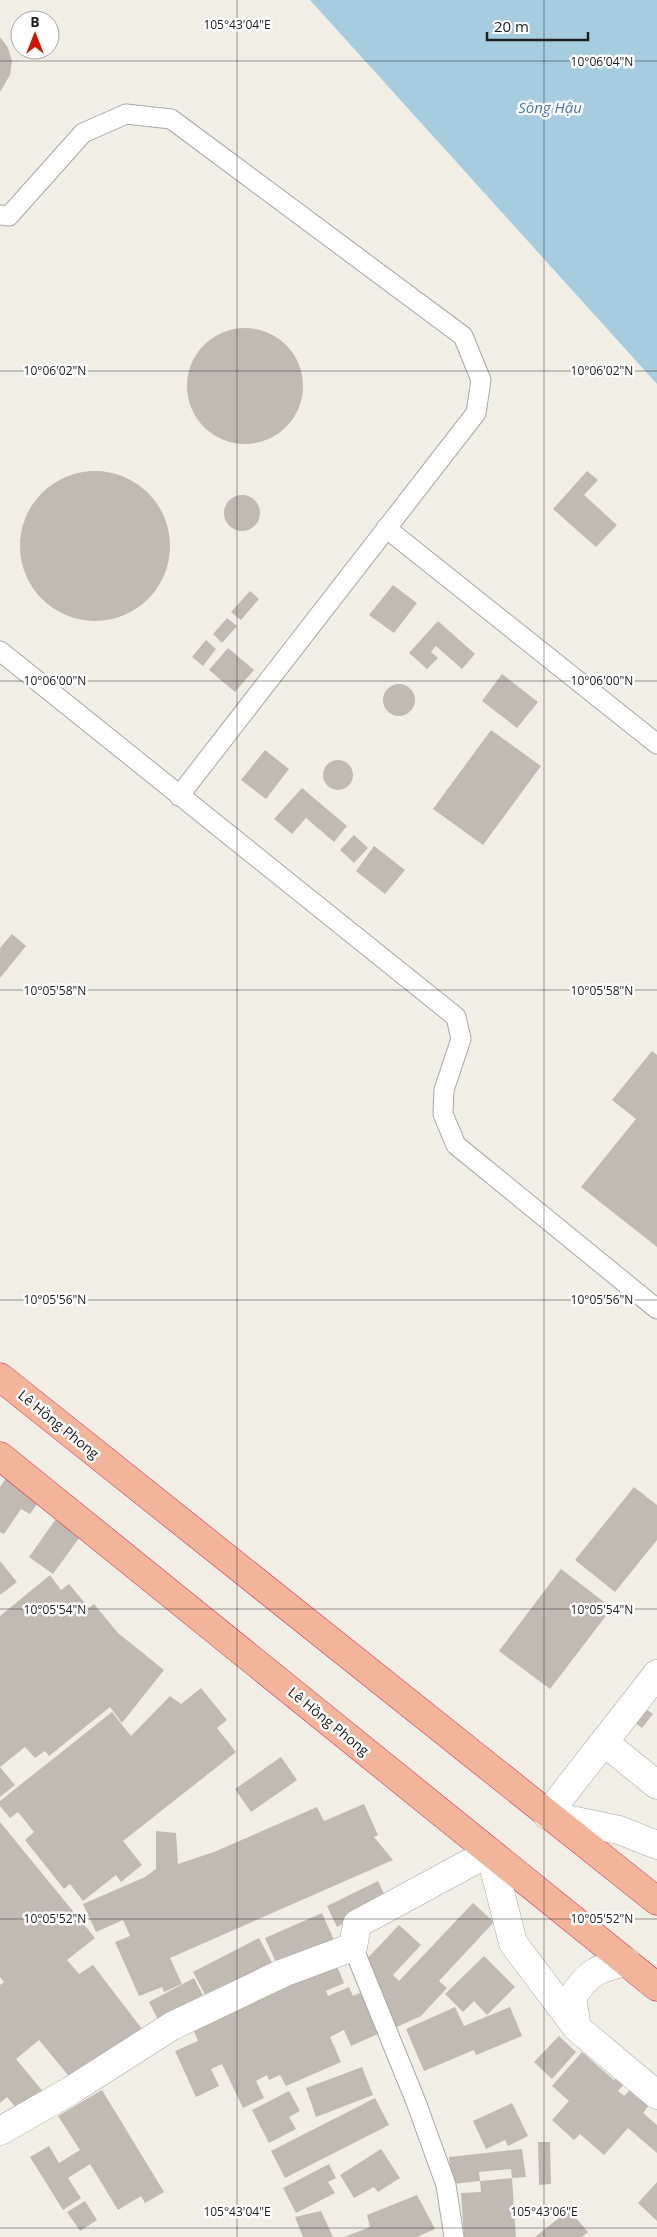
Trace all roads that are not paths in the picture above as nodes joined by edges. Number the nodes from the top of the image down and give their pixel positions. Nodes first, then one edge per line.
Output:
1 (0, 215) edge
2 (386, 528) junction
3 (0, 652) edge
4 (657, 744) edge
5 (179, 796) junction
6 (657, 1309) edge
7 (0, 1377) edge
8 (0, 1456) edge
9 (657, 1674) edge
10 (604, 1742) junction
11 (657, 1785) edge
12 (547, 1815) junction
13 (657, 1845) edge
14 (490, 1852) junction
15 (657, 1901) edge
16 (353, 1947) junction
17 (627, 1962) junction
18 (657, 1987) edge
19 (577, 2028) junction
20 (657, 2095) edge
21 (0, 2131) edge
22 (454, 2237) edge

1 - 2 lane
2 - 4 lane
2 - 5 lane
3 - 5 lane
5 - 6 lane
7 - 12 highway, Lê Hồng Phong
8 - 14 highway, Lê Hồng Phong
9 - 10 street
10 - 11 street
10 - 12 street
12 - 13 street
12 - 15 highway, Lê Hồng Phong
14 - 16 street
14 - 17 highway, Lê Hồng Phong
14 - 19 street
16 - 21 street
16 - 22 lane
17 - 18 highway, Lê Hồng Phong
17 - 19 street
19 - 20 street

